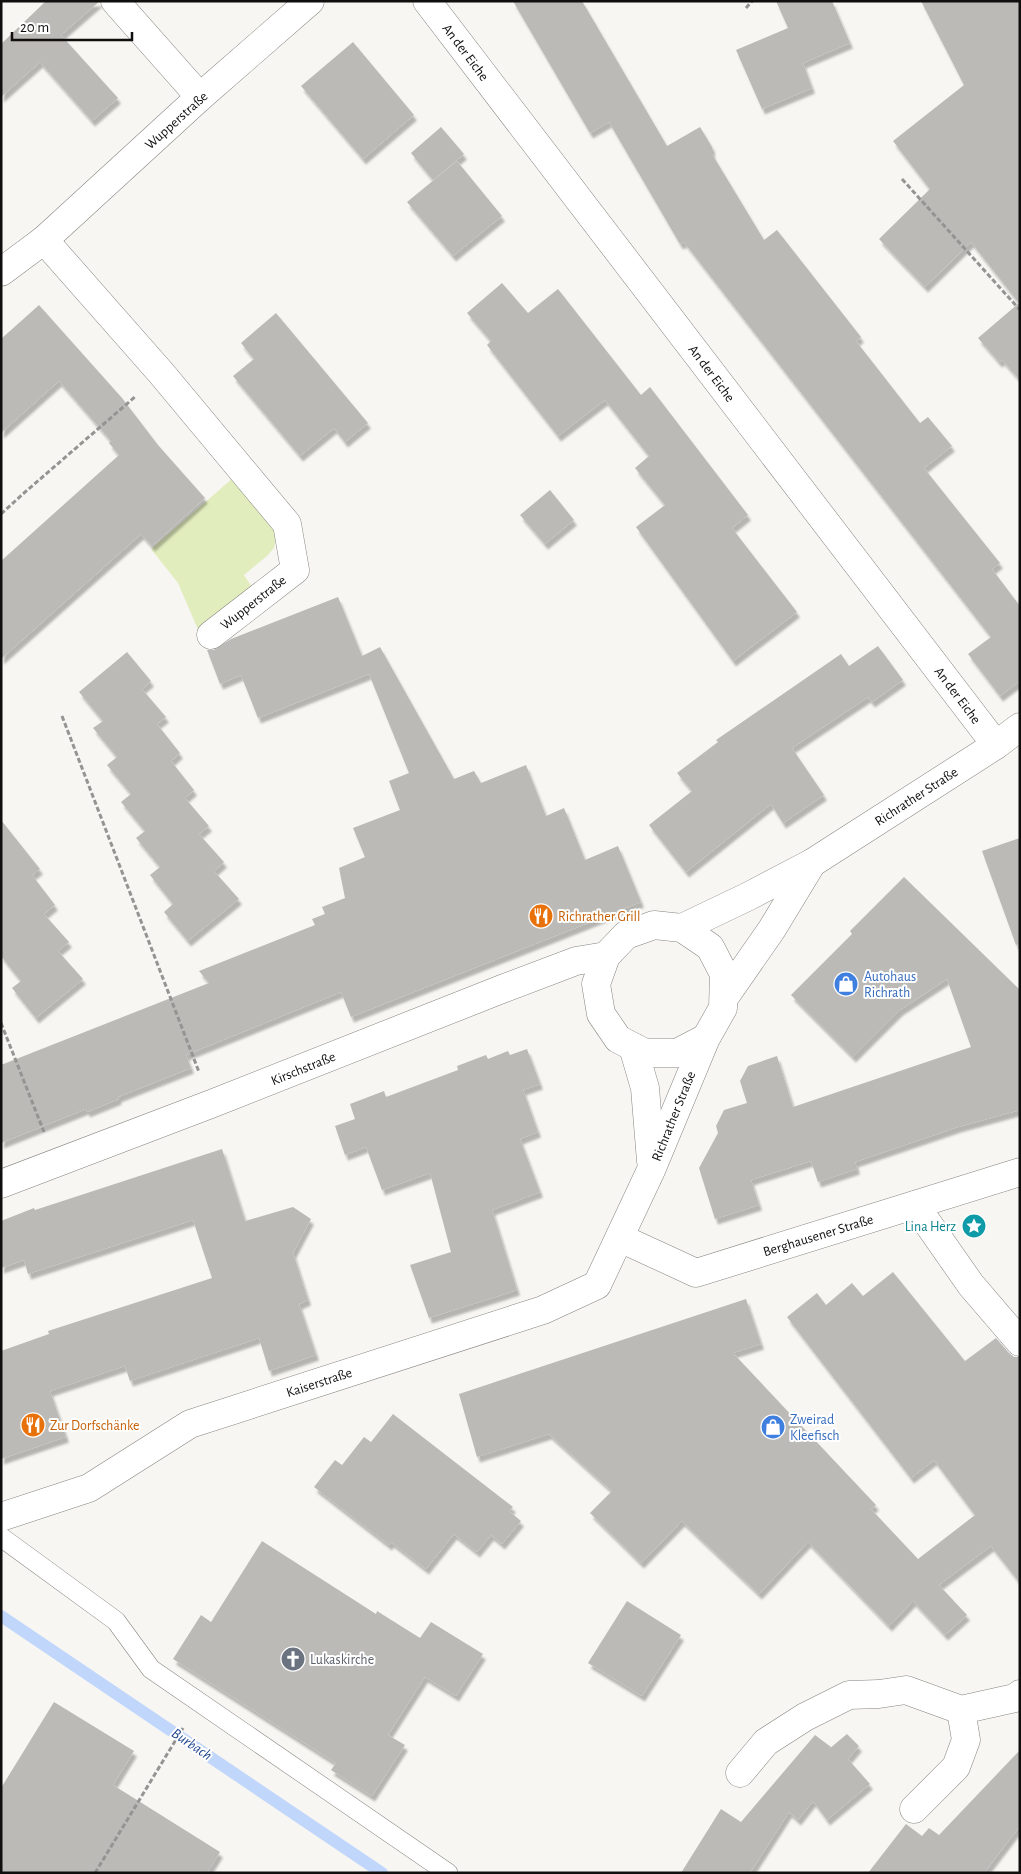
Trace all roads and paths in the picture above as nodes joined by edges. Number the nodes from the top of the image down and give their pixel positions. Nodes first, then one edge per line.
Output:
1 (114, 1) edge
2 (310, 1) edge
3 (427, 1) edge
4 (752, 1) edge
5 (746, 8) dead end
6 (200, 97) junction
7 (902, 179) dead end
8 (44, 240) junction
9 (1, 272) edge
10 (1020, 310) edge
11 (162, 374) junction
12 (1, 514) edge
13 (211, 635) dead end
14 (62, 716) dead end
15 (1020, 727) edge
16 (996, 745) junction
17 (812, 863) junction
18 (682, 928) junction
19 (606, 956) junction
20 (724, 998) junction
21 (1, 1023) edge
22 (706, 1038) junction
23 (634, 1047) junction
24 (211, 1104) junction
25 (57, 1162) junction
26 (652, 1168) junction
27 (1020, 1172) edge
28 (1, 1184) edge
29 (915, 1205) junction
30 (620, 1238) junction
31 (1020, 1342) edge
32 (1, 1517) edge
33 (1, 1537) edge
34 (1020, 1694) edge
35 (961, 1710) junction
36 (188, 1720) dead end
37 (740, 1772) dead end
38 (914, 1809) dead end
39 (95, 1873) edge
40 (448, 1873) edge

1 - 6 street
2 - 6 street, Wupperstraße
3 - 16 street, An der Eiche
4 - 5 path
6 - 8 street, Wupperstraße
7 - 10 path
8 - 9 street, Wupperstraße
8 - 11 street, Wupperstraße
11 - 12 path
11 - 13 street, Wupperstraße
14 - 24 path
15 - 16 street, Richrather Straße
16 - 17 street, Richrather Straße
17 - 18 street, Richrather Straße
17 - 20 street, Richrather Straße
18 - 19 street
18 - 20 street
19 - 23 street
19 - 24 street, Kirschstraße
20 - 22 street
21 - 25 path
22 - 23 street
22 - 26 street, Richrather Straße
23 - 26 street, Richrather Straße
24 - 25 street, Kirschstraße
25 - 28 street, Kirschstraße
26 - 30 street, Richrather Straße
27 - 29 street, Berghausener Straße
29 - 30 street, Berghausener Straße
29 - 31 street
30 - 32 street, Kaiserstraße
33 - 40 lane
34 - 35 street
35 - 37 street
35 - 38 street
36 - 39 path

